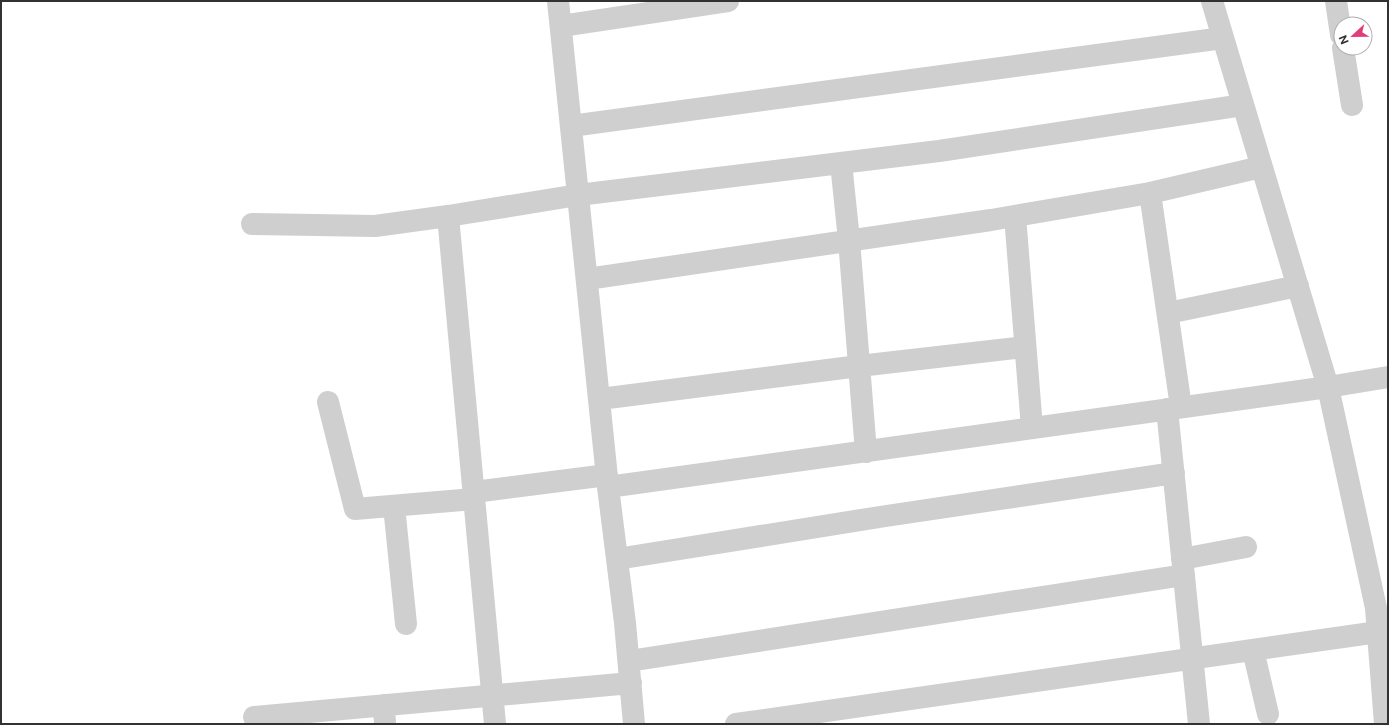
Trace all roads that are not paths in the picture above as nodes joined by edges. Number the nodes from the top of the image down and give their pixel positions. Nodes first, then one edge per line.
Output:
1 (558, 1) edge
2 (728, 1) edge
3 (1212, 1) edge
4 (1336, 1) edge
5 (1338, 16) edge
6 (561, 26) junction
7 (1223, 38) junction
8 (1344, 56) edge
9 (1243, 105) junction
10 (1352, 105) dead end
11 (571, 126) junction
12 (841, 163) junction
13 (1261, 166) junction
14 (1150, 193) junction
15 (578, 195) junction
16 (448, 216) junction
17 (1015, 216) junction
18 (252, 224) dead end
19 (849, 240) junction
20 (587, 279) junction
21 (1298, 286) junction
22 (1168, 313) junction
23 (1025, 348) junction
24 (859, 366) junction
25 (1388, 377) edge
26 (1328, 387) junction
27 (600, 399) junction
28 (328, 402) dead end
29 (1174, 408) junction
30 (1032, 428) junction
31 (866, 452) junction
32 (1174, 473) junction
33 (608, 481) junction
34 (474, 496) junction
35 (394, 506) junction
36 (1246, 547) dead end
37 (617, 559) junction
38 (1183, 567) junction
39 (406, 624) dead end
40 (1378, 632) junction
41 (1253, 650) junction
42 (1192, 658) junction
43 (629, 661) junction
44 (631, 683) junction
45 (493, 695) junction
46 (1268, 714) dead end
47 (385, 715) edge
48 (254, 717) dead end
49 (495, 724) edge
50 (634, 724) edge
51 (736, 724) edge
52 (1199, 724) edge
53 (1385, 724) edge

1 - 6 street
2 - 6 street
3 - 7 street
4 - 5 street
6 - 11 street
7 - 9 street
7 - 11 street
8 - 10 street
9 - 12 street
9 - 13 street
11 - 15 street
12 - 15 street
12 - 19 street
13 - 14 street
13 - 21 street
14 - 17 street
14 - 22 street
15 - 16 street
15 - 20 street
16 - 18 street
16 - 34 street
17 - 19 street
17 - 23 street
19 - 20 street
19 - 24 street
20 - 27 street
21 - 22 street
21 - 26 street
22 - 29 street
23 - 24 street
23 - 30 street
24 - 27 street
24 - 31 street
25 - 26 street
26 - 29 street
26 - 40 street
27 - 33 street
28 - 35 street
29 - 30 street
29 - 32 street
30 - 31 street
31 - 33 street
32 - 37 street
32 - 38 street
33 - 34 street
33 - 37 street
34 - 35 street
34 - 45 street
35 - 39 street
36 - 38 street
37 - 43 street
38 - 42 street
38 - 43 street
40 - 41 street
40 - 53 street
41 - 42 street
41 - 46 street
42 - 51 street
42 - 52 street
43 - 44 street
44 - 45 street
44 - 50 street
45 - 47 street
45 - 49 street
47 - 48 street

